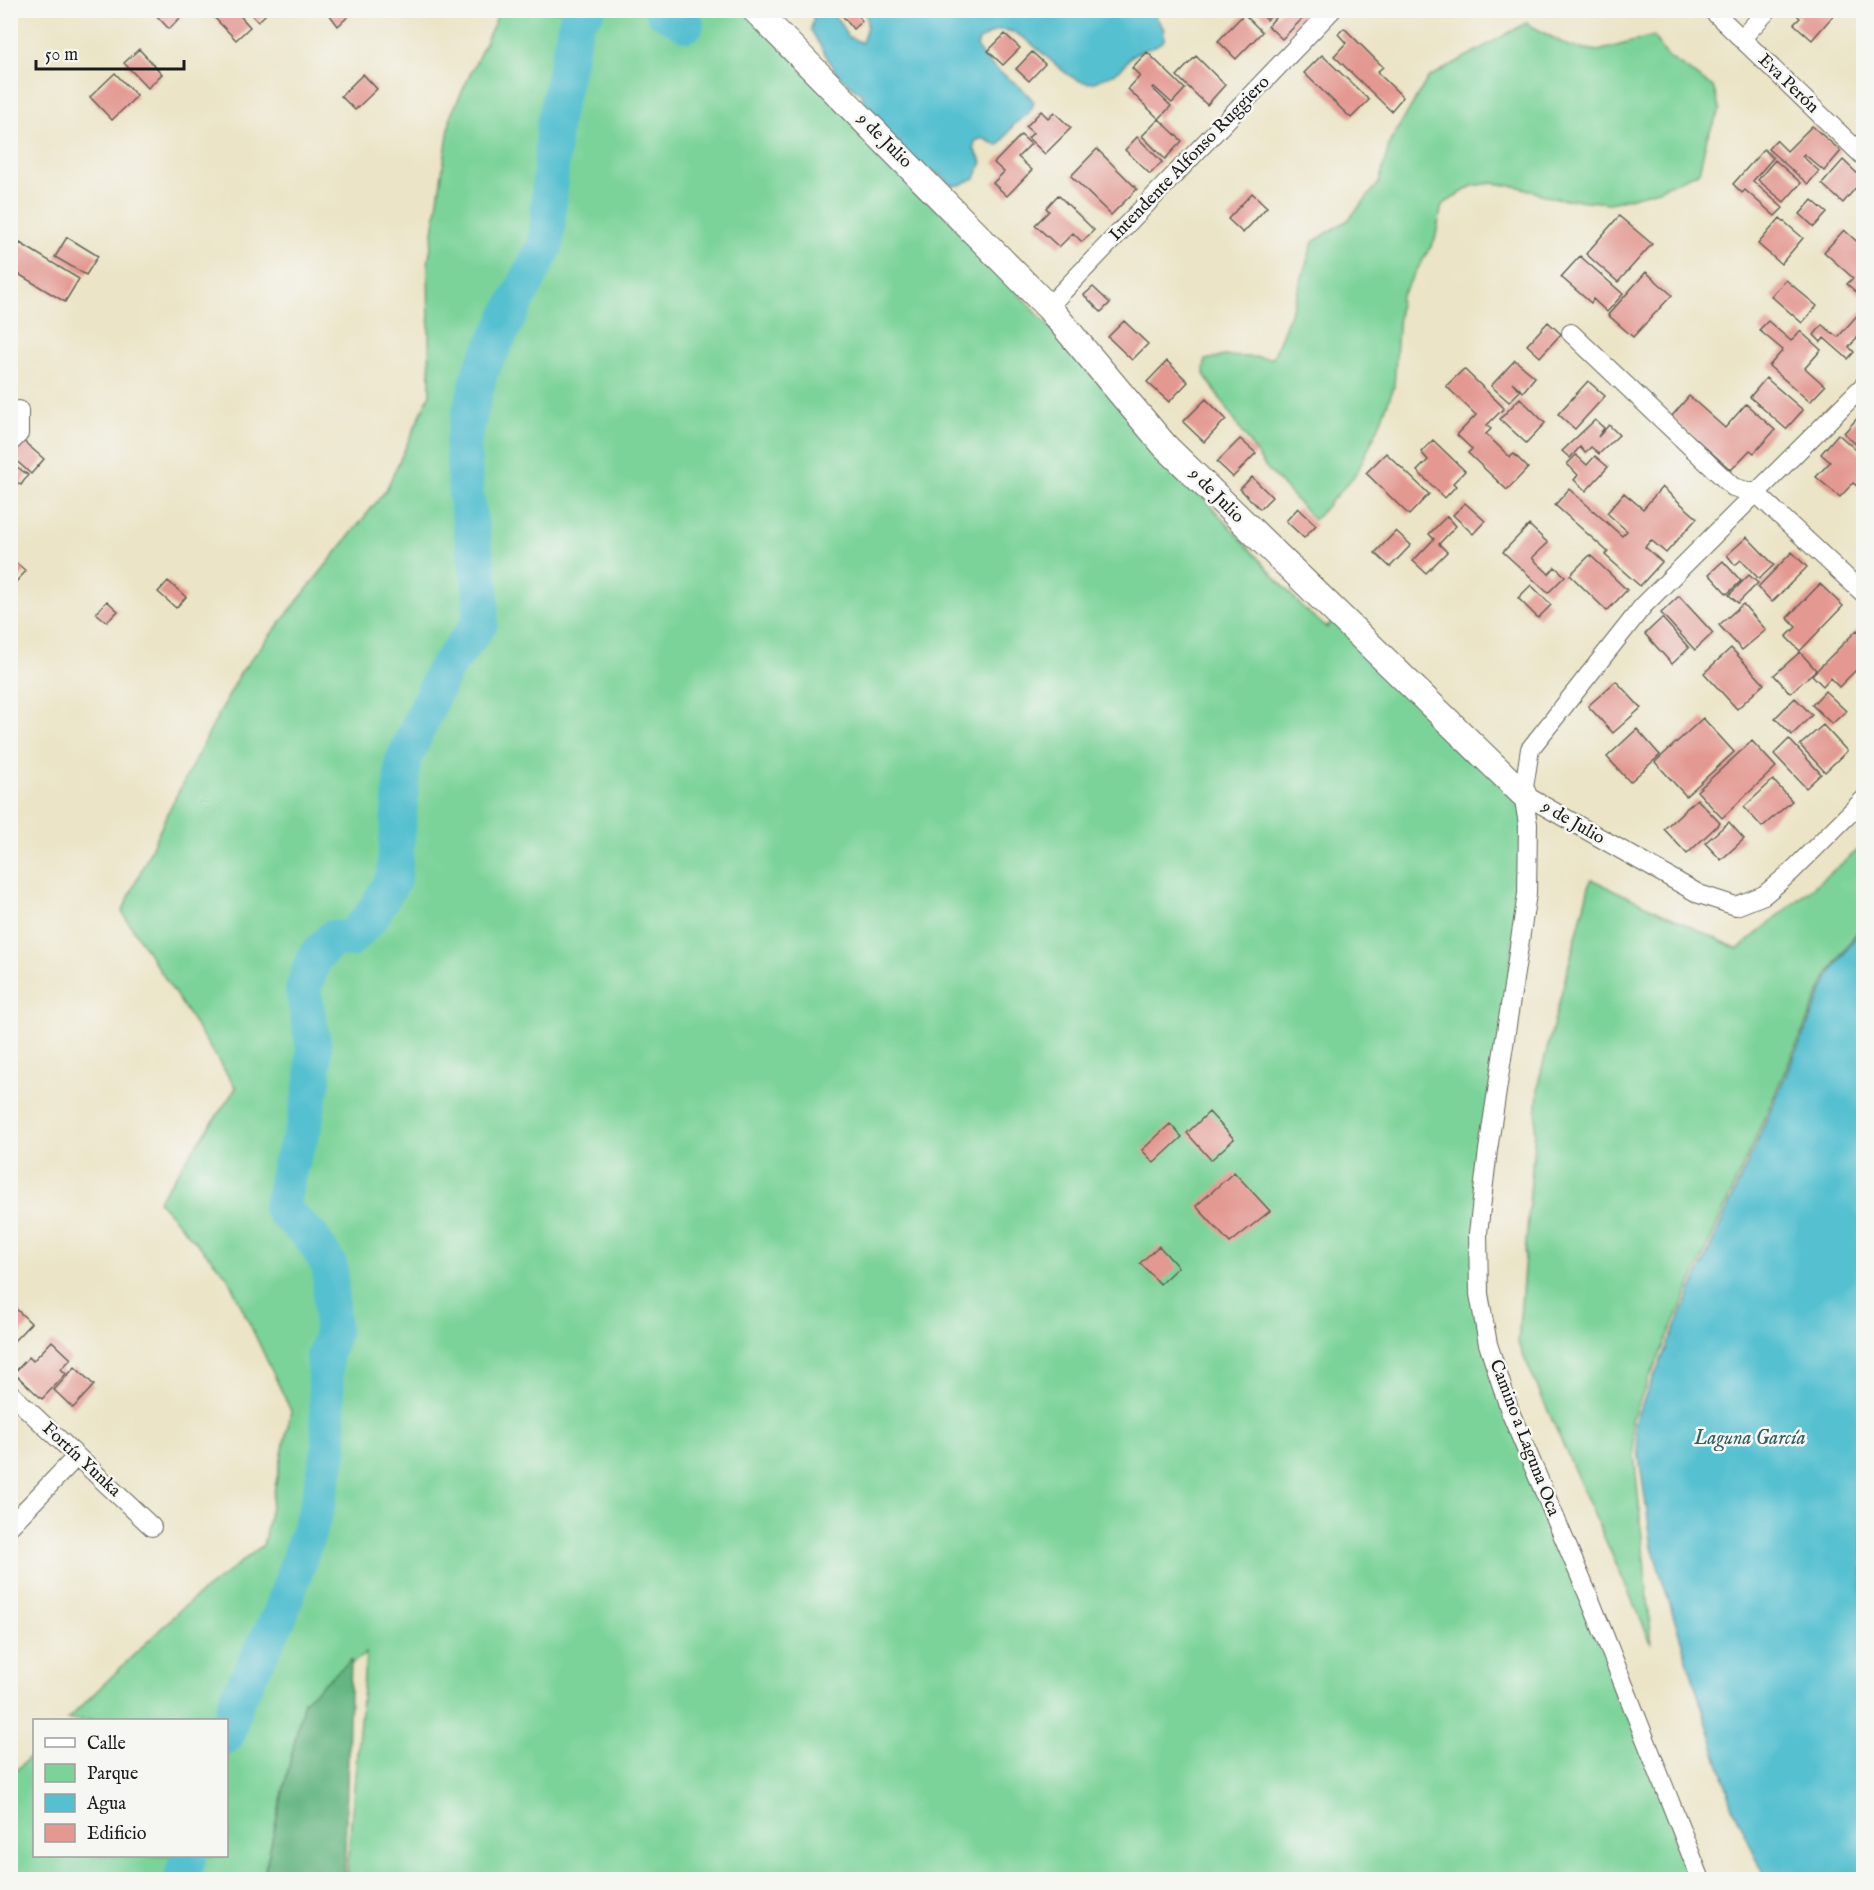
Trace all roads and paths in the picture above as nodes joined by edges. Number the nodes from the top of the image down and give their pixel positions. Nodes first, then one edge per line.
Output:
1 (755, 10) edge
2 (1332, 10) edge
3 (1712, 10) edge
4 (1768, 10) edge
5 (1741, 39) junction
6 (1863, 157) edge
7 (1048, 307) junction
8 (1571, 333) dead end
9 (1863, 385) edge
10 (20, 410) dead end
11 (10, 443) edge
12 (1757, 494) junction
13 (1863, 594) edge
14 (1523, 794) junction
15 (1863, 799) edge
16 (10, 1393) edge
17 (77, 1456) junction
18 (10, 1526) edge
19 (152, 1527) dead end
20 (1701, 1880) edge

1 - 7 main road, 9 de Julio
2 - 7 street, Intendente Alfonso Ruggiero
3 - 5 street, Eva Perón
4 - 5 street
5 - 6 street, Eva Perón
7 - 14 main road, 9 de Julio
8 - 12 street
9 - 12 street, Camino a Laguna Oca
10 - 11 street
12 - 13 street
12 - 14 street, Camino a Laguna Oca
14 - 15 street, 9 de Julio
14 - 20 street, Camino a Laguna Oca
16 - 17 street, Fortín Yunka
17 - 18 street
17 - 19 street, Fortín Yunka

